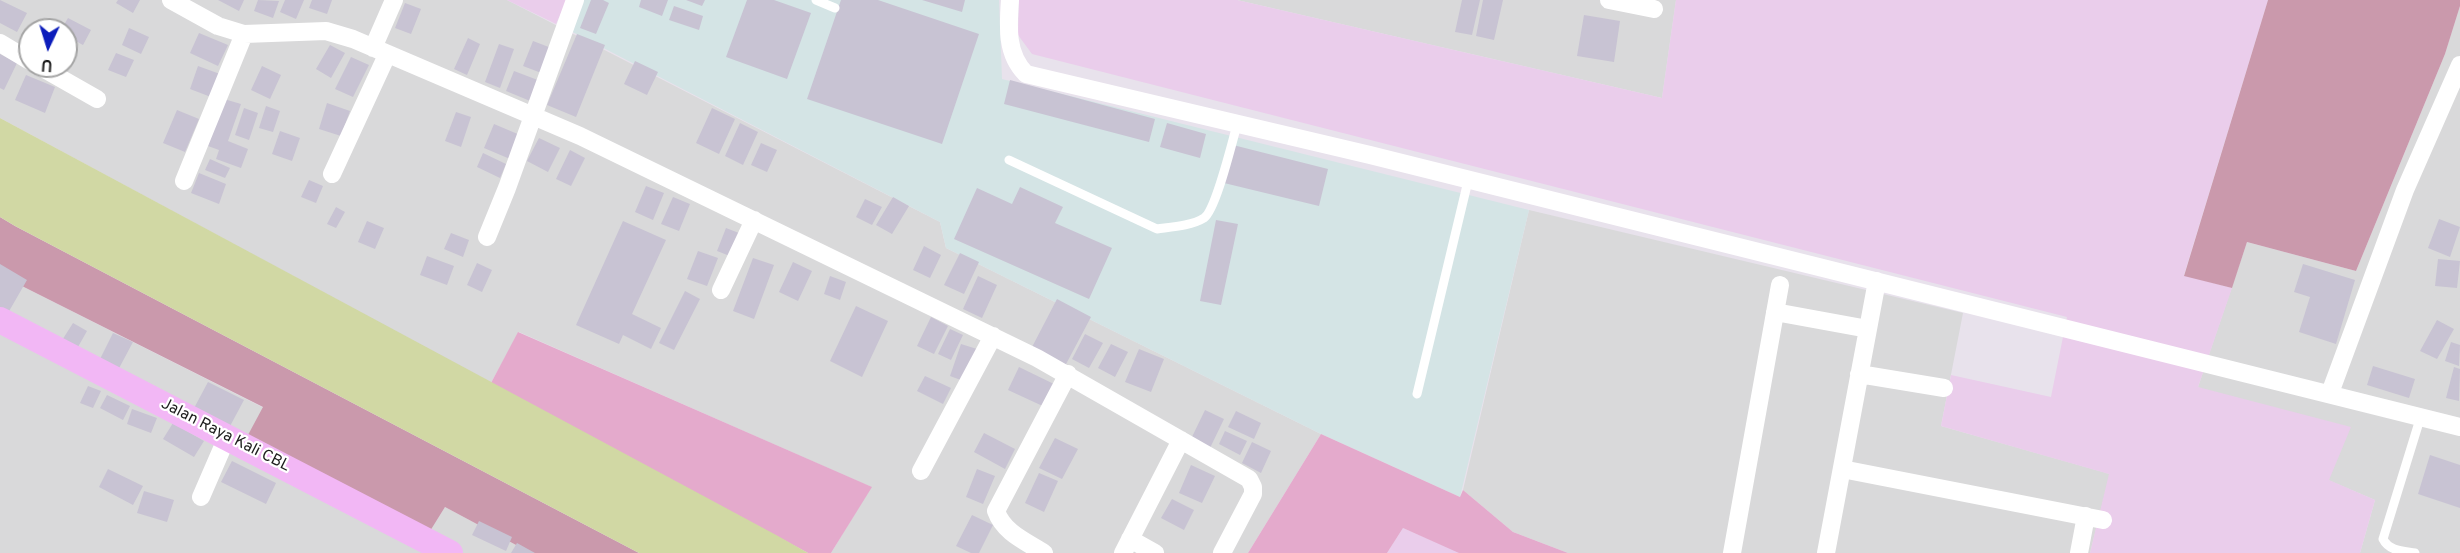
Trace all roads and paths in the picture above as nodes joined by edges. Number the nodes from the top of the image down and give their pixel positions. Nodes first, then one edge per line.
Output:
1 (394, 0) edge
2 (575, 0) edge
3 (816, 0) edge
4 (1010, 0) edge
5 (1609, 0) edge
6 (180, 3) edge
7 (835, 8) dead end
8 (1654, 9) dead end
9 (244, 34) junction
10 (0, 43) edge
11 (380, 52) junction
12 (18, 54) edge
13 (2460, 65) edge
14 (60, 78) edge
15 (97, 99) dead end
16 (534, 118) junction
17 (1237, 125) junction
18 (1009, 160) dead end
19 (332, 174) dead end
20 (1468, 180) junction
21 (184, 181) dead end
22 (754, 220) junction
23 (487, 237) dead end
24 (1876, 281) junction
25 (1780, 285) dead end
26 (721, 290) dead end
27 (1775, 312) junction
28 (2, 328) edge
29 (1868, 329) junction
30 (993, 336) junction
31 (1068, 374) junction
32 (1859, 374) junction
33 (1944, 388) dead end
34 (2330, 393) junction
35 (1417, 394) dead end
36 (2420, 418) junction
37 (2460, 427) edge
38 (226, 437) junction
39 (1181, 440) junction
40 (1842, 469) junction
41 (921, 471) dead end
42 (201, 497) dead end
43 (1126, 546) edge
44 (450, 553) edge
45 (1044, 553) edge
46 (1155, 553) edge
47 (1222, 553) edge
48 (1732, 553) edge
49 (1826, 553) edge
50 (2079, 553) edge
51 (2415, 553) edge

1 - 11 street
2 - 16 street
3 - 7 lane
4 - 17 street
5 - 8 street
6 - 9 street
9 - 11 street
9 - 21 street
10 - 12 street
11 - 16 street
11 - 19 street
13 - 34 street
14 - 15 street
16 - 22 street
16 - 23 street
17 - 18 lane
17 - 20 street
20 - 24 street
20 - 35 lane
22 - 26 street
22 - 30 street
24 - 29 street
24 - 34 street
25 - 27 street
27 - 29 street
27 - 48 street
28 - 38 main road, Jalan Raya Kali CBL
29 - 32 street
30 - 31 street
30 - 41 street
31 - 39 street
31 - 45 street
32 - 33 street
32 - 40 street
34 - 36 street
36 - 37 street
36 - 51 lane
38 - 42 street
38 - 44 main road, Jalan Raya Kali CBL
39 - 43 street
39 - 47 street
40 - 49 street
40 - 50 street
43 - 46 street

